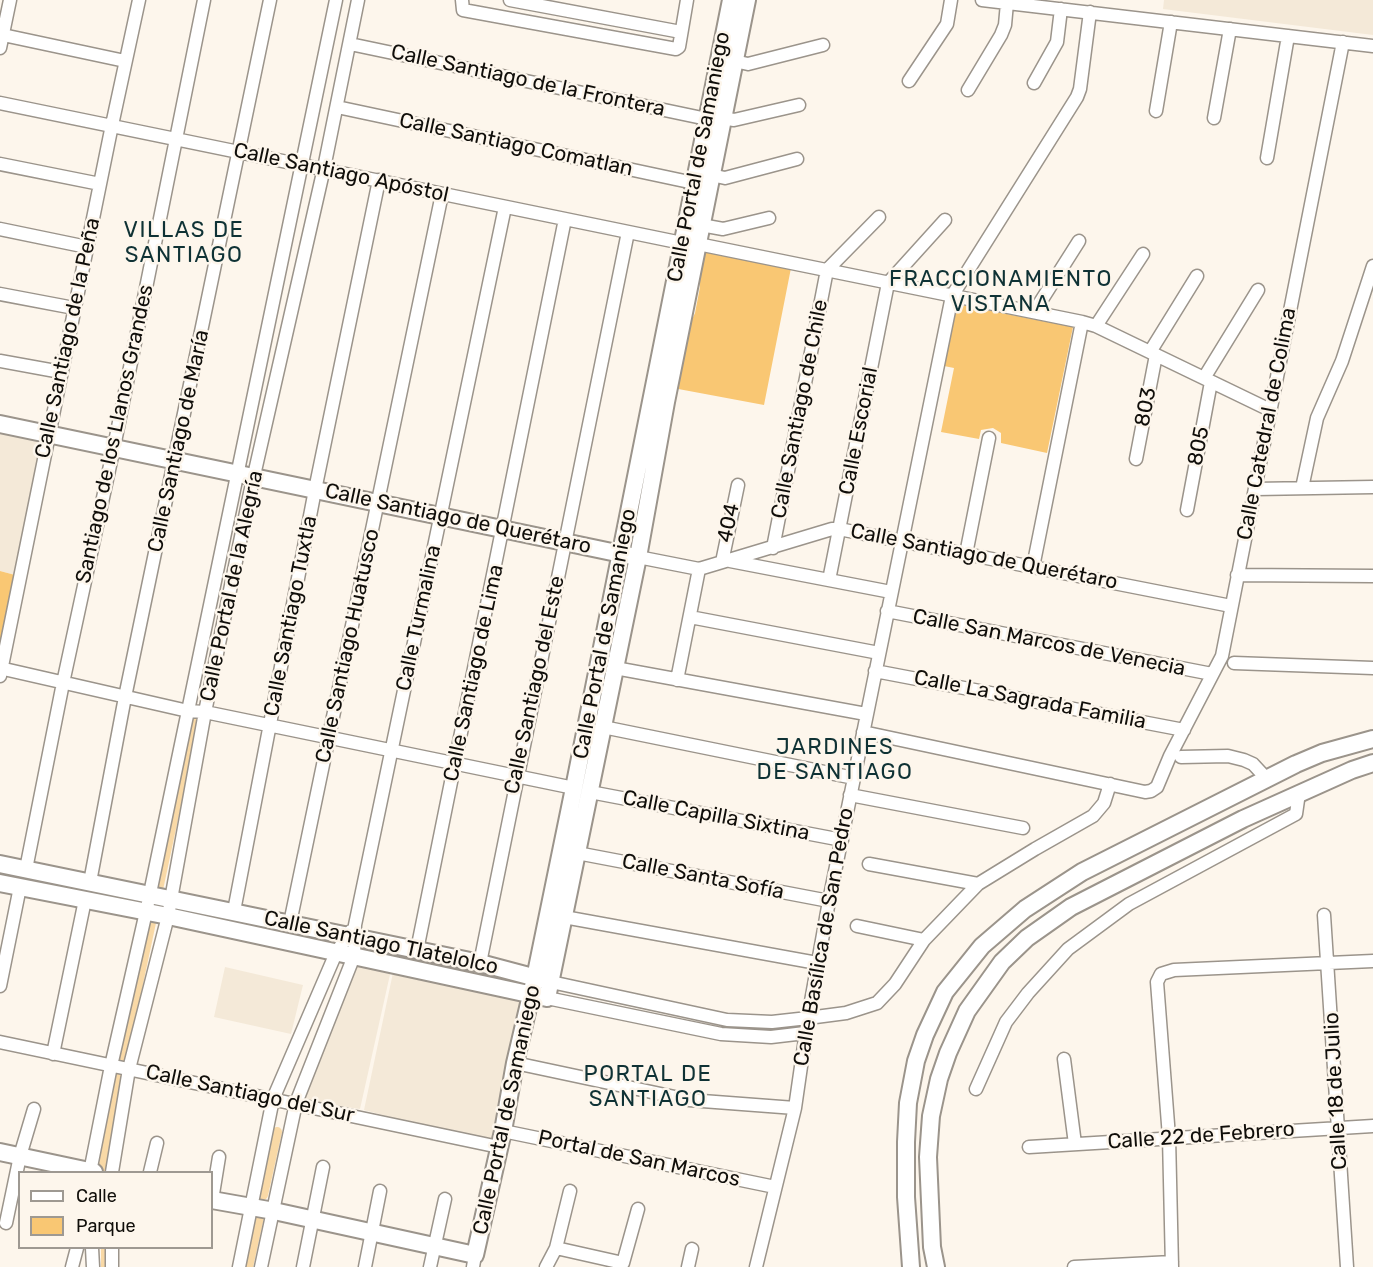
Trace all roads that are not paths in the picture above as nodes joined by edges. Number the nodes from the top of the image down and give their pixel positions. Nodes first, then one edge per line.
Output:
1 (10, 0) edge
2 (139, 0) edge
3 (204, 0) edge
4 (270, 0) edge
5 (336, 0) edge
6 (358, 0) edge
7 (462, 0) edge
8 (510, 0) edge
9 (687, 0) edge
10 (731, 0) edge
11 (747, 0) edge
12 (951, 0) edge
13 (982, 0) edge
14 (1007, 3) junction
15 (561, 9) junction
16 (1061, 9) junction
17 (1090, 12) junction
18 (1171, 22) junction
19 (558, 28) junction
20 (1230, 29) junction
21 (681, 32) junction
22 (1288, 36) junction
23 (1, 41) edge
24 (1343, 42) junction
25 (350, 44) junction
26 (824, 45) dead end
27 (1373, 46) edge
28 (125, 61) junction
29 (734, 61) junction
30 (909, 81) dead end
31 (1034, 83) dead end
32 (968, 90) dead end
33 (0, 103) edge
34 (799, 105) dead end
35 (337, 107) junction
36 (1156, 111) dead end
37 (715, 118) junction
38 (1214, 118) dead end
39 (112, 125) junction
40 (176, 138) junction
41 (238, 151) junction
42 (1267, 158) dead end
43 (797, 159) dead end
44 (301, 164) junction
45 (0, 165) edge
46 (324, 168) junction
47 (711, 175) junction
48 (379, 180) junction
49 (694, 183) junction
50 (100, 184) junction
51 (442, 194) junction
52 (505, 207) junction
53 (879, 217) dead end
54 (769, 218) dead end
55 (565, 219) junction
56 (945, 220) dead end
57 (701, 225) junction
58 (0, 229) edge
59 (628, 232) junction
60 (1079, 241) dead end
61 (690, 243) junction
62 (87, 247) junction
63 (1143, 254) dead end
64 (1373, 266) edge
65 (827, 270) junction
66 (1197, 276) dead end
67 (888, 283) junction
68 (1258, 290) dead end
69 (0, 294) edge
70 (952, 296) junction
71 (74, 308) junction
72 (1034, 312) junction
73 (1082, 322) junction
74 (1096, 327) junction
75 (1153, 353) junction
76 (0, 360) edge
77 (61, 372) junction
78 (1208, 380) junction
79 (1270, 410) junction
80 (0, 424) edge
81 (48, 434) junction
82 (989, 438) dead end
83 (114, 447) junction
84 (1136, 459) dead end
85 (176, 460) junction
86 (237, 473) junction
87 (254, 477) junction
88 (738, 485) dead end
89 (1373, 487) edge
90 (1302, 488) junction
91 (1255, 489) junction
92 (315, 490) junction
93 (378, 503) junction
94 (1187, 510) dead end
95 (440, 516) junction
96 (503, 529) junction
97 (839, 529) junction
98 (901, 541) junction
99 (565, 542) junction
100 (773, 548) junction
101 (621, 553) junction
102 (966, 554) junction
103 (638, 557) junction
104 (725, 561) junction
105 (1033, 567) junction
106 (699, 569) junction
107 (1238, 575) junction
108 (1373, 576) edge
109 (829, 580) junction
110 (891, 592) junction
111 (1231, 606) junction
112 (887, 611) junction
113 (690, 617) junction
114 (879, 653) junction
115 (1234, 663) dead end
116 (615, 668) junction
117 (1373, 668) edge
118 (1, 671) edge
119 (875, 671) junction
120 (1212, 674) junction
121 (678, 680) junction
122 (63, 683) junction
123 (125, 697) junction
124 (188, 711) junction
125 (206, 712) junction
126 (866, 714) junction
127 (270, 725) junction
128 (603, 727) junction
129 (1184, 730) junction
130 (863, 732) junction
131 (328, 737) junction
132 (1373, 739) edge
133 (392, 750) junction
134 (1181, 757) dead end
135 (455, 763) junction
136 (1373, 763) edge
137 (517, 776) junction
138 (854, 778) junction
139 (1266, 778) junction
140 (1110, 783) junction
141 (582, 790) junction
142 (1299, 794) junction
143 (850, 795) junction
144 (1023, 828) dead end
145 (842, 840) junction
146 (577, 853) junction
147 (0, 864) edge
148 (869, 864) dead end
149 (26, 869) junction
150 (90, 882) junction
151 (0, 883) edge
152 (978, 884) junction
153 (20, 887) junction
154 (150, 894) junction
155 (170, 897) junction
156 (85, 900) junction
157 (829, 901) junction
158 (234, 911) junction
159 (146, 913) junction
160 (1324, 915) dead end
161 (168, 916) junction
162 (564, 917) junction
163 (290, 923) junction
164 (857, 926) dead end
165 (352, 932) junction
166 (924, 940) junction
167 (417, 950) junction
168 (336, 953) junction
169 (354, 956) junction
170 (1373, 961) edge
171 (480, 963) junction
172 (817, 963) junction
173 (1329, 963) junction
174 (0, 986) edge
175 (541, 988) junction
176 (808, 1018) junction
177 (805, 1033) junction
178 (0, 1042) edge
179 (53, 1054) junction
180 (1064, 1059) dead end
181 (515, 1063) junction
182 (111, 1066) junction
183 (129, 1069) junction
184 (976, 1089) dead end
185 (273, 1099) junction
186 (296, 1103) junction
187 (795, 1108) junction
188 (34, 1109) dead end
189 (1373, 1126) edge
190 (1338, 1128) junction
191 (1169, 1137) junction
192 (501, 1139) junction
193 (157, 1143) dead end
194 (1075, 1144) junction
195 (1029, 1147) dead end
196 (0, 1152) edge
197 (20, 1156) junction
198 (219, 1157) dead end
199 (323, 1167) dead end
200 (88, 1171) edge
201 (92, 1171) edge
202 (112, 1171) edge
203 (150, 1171) edge
204 (776, 1187) junction
205 (380, 1191) dead end
206 (570, 1191) dead end
207 (213, 1194) edge
208 (445, 1199) dead end
209 (213, 1200) edge
210 (252, 1207) junction
211 (638, 1209) dead end
212 (274, 1210) junction
213 (313, 1220) junction
214 (6, 1223) dead end
215 (371, 1232) junction
216 (434, 1245) junction
217 (556, 1248) junction
218 (77, 1249) edge
219 (92, 1249) edge
220 (112, 1249) edge
221 (692, 1249) dead end
222 (474, 1261) edge
223 (1172, 1265) edge
224 (72, 1267) edge
225 (93, 1267) edge
226 (112, 1267) edge
227 (239, 1267) edge
228 (261, 1267) edge
229 (303, 1267) edge
230 (365, 1267) edge
231 (430, 1267) edge
232 (546, 1267) edge
233 (688, 1267) edge
234 (756, 1267) edge
235 (910, 1267) edge
236 (936, 1267) edge
237 (1074, 1267) edge
238 (1347, 1267) edge

1 - 23 street
2 - 28 street, Calle Santiago de la Peña
3 - 40 street, Santiago de los Llanos Grandes
4 - 41 street, Calle Santiago de María
5 - 44 street, Calle Portal de la Alegría
6 - 25 street, Calle Portal de la Alegría
7 - 19 street
8 - 15 street
9 - 21 street
10 - 37 street, Calle Portal de Samaniego
11 - 29 street, Calle Portal de Samaniego
12 - 30 street
13 - 14 street
14 - 16 street
14 - 32 street
15 - 19 street
15 - 21 street
16 - 17 street
16 - 31 street
17 - 18 street
17 - 70 street, Calle Basílica de San Pedro
18 - 20 street
18 - 36 street
19 - 21 street
20 - 22 street
20 - 38 street
22 - 24 street
22 - 42 street
23 - 28 street
24 - 27 street
24 - 79 street, Calle Catedral de Colima
25 - 35 street, Calle Portal de la Alegría
25 - 37 street, Calle Santiago de la Frontera
26 - 29 street
28 - 39 street, Calle Santiago de la Peña
29 - 37 street, Calle Portal de Samaniego
33 - 39 street, Calle Santiago Apóstol
34 - 37 street, Calle Santiago de la Frontera
35 - 46 street, Calle Portal de la Alegría
35 - 49 street, Calle Santiago Comatlan
37 - 47 street, Calle Portal de Samaniego
37 - 49 street, Calle Portal de Samaniego
39 - 40 street, Calle Santiago Apóstol
39 - 50 street, Calle Santiago de la Peña
40 - 41 street, Calle Santiago Apóstol
40 - 83 street, Santiago de los Llanos Grandes
41 - 44 street, Calle Santiago Apóstol
41 - 85 street, Calle Santiago de María
43 - 47 street
44 - 46 street, Calle Santiago Apóstol
44 - 86 street, Calle Portal de la Alegría
45 - 50 street
46 - 48 street, Calle Santiago Apóstol
46 - 87 street, Calle Portal de la Alegría
47 - 57 street, Calle Portal de Samaniego
48 - 51 street, Calle Santiago Apóstol
48 - 92 street, Calle Santiago Tuxtla
49 - 61 street, Calle Portal de Samaniego
50 - 62 street, Calle Santiago de la Peña
51 - 52 street, Calle Santiago Apóstol
51 - 93 street, Calle Santiago Huatusco
52 - 55 street, Calle Santiago Apóstol
52 - 95 street, Calle Turmalina
53 - 65 street
54 - 57 street
55 - 59 street, Calle Santiago Apóstol
55 - 96 street, Calle Santiago de Lima
56 - 67 street
57 - 61 street, Calle Portal de Samaniego
58 - 62 street
59 - 61 street, Calle Santiago Apóstol
59 - 99 street, Calle Santiago del Este
60 - 72 street
61 - 65 street, Calle Santiago Apóstol
61 - 101 street, Calle Portal de Samaniego
61 - 103 street, Calle Portal de Samaniego
62 - 71 street, Calle Santiago de la Peña
63 - 74 street
64 - 90 street
65 - 67 street, Calle Santiago Apóstol
65 - 100 street, Calle Santiago de Chile
66 - 75 street
67 - 70 street, Calle Santiago Apóstol
67 - 97 street, Calle Escorial
68 - 78 street
69 - 71 street
70 - 72 street, Calle Santiago Apóstol
70 - 98 street, Calle Basílica de San Pedro
71 - 77 street, Calle Santiago de la Peña
72 - 73 street, Calle Santiago Apóstol
73 - 74 street, Calle Santiago Apóstol
73 - 105 street
74 - 75 street, Calle Santiago Apóstol
75 - 78 street, Calle Santiago Apóstol
75 - 84 street, 803
76 - 77 street
77 - 81 street, Calle Santiago de la Peña
78 - 79 street, Calle Santiago Apóstol
78 - 94 street, 805
79 - 91 street, Calle Catedral de Colima
80 - 81 street, Calle Santiago de Querétaro
81 - 83 street, Calle Santiago de Querétaro
81 - 118 street, Calle Santiago de la Peña
82 - 102 street
83 - 85 street, Calle Santiago de Querétaro
83 - 122 street, Santiago de los Llanos Grandes
85 - 86 street, Calle Santiago de Querétaro
85 - 123 street, Calle Santiago de María
86 - 87 street, Calle Santiago de Querétaro
86 - 124 street, Calle Portal de la Alegría
87 - 92 street, Calle Santiago de Querétaro
87 - 125 street, Calle Portal de la Alegría
88 - 104 street, 404
89 - 90 street
90 - 91 street
91 - 107 street, Calle Catedral de Colima
92 - 93 street, Calle Santiago de Querétaro
92 - 127 street, Calle Santiago Tuxtla
93 - 95 street, Calle Santiago de Querétaro
93 - 131 street, Calle Santiago Huatusco
95 - 96 street, Calle Santiago de Querétaro
95 - 133 street, Calle Turmalina
96 - 99 street, Calle Santiago de Querétaro
96 - 135 street, Calle Santiago de Lima
97 - 98 street, Calle Santiago de Querétaro
97 - 100 street, Calle Santiago de Querétaro
97 - 109 street, Calle Escorial
98 - 102 street, Calle Santiago de Querétaro
98 - 110 street, Calle Basílica de San Pedro
99 - 101 street, Calle Santiago de Querétaro
99 - 137 street, Calle Santiago del Este
100 - 104 street, Calle Santiago de Querétaro
101 - 103 street, Calle Santiago de Querétaro
101 - 141 street, Calle Portal de Samaniego
102 - 105 street, Calle Santiago de Querétaro
103 - 106 street, Calle Santiago de Querétaro
103 - 116 street, Calle Portal de Samaniego
104 - 106 street, Calle Santiago de Querétaro
104 - 109 street, Calle San Marcos de Venecia
105 - 111 street, Calle Santiago de Querétaro
106 - 113 street
107 - 108 street
107 - 111 street, Calle Catedral de Colima
109 - 110 street, Calle San Marcos de Venecia
110 - 112 street, Calle Basílica de San Pedro
111 - 120 street, Calle Catedral de Colima
112 - 114 street, Calle Basílica de San Pedro
112 - 120 street, Calle San Marcos de Venecia
113 - 114 street
113 - 121 street
114 - 119 street, Calle Basílica de San Pedro
115 - 117 street
116 - 121 street
116 - 128 street, Calle Portal de Samaniego
118 - 122 street, Calle Capilla Sixtina
119 - 126 street, Calle Basílica de San Pedro
119 - 129 street, Calle La Sagrada Familia
120 - 129 street, Calle Catedral de Colima
121 - 126 street
122 - 123 street, Calle Capilla Sixtina
122 - 149 street, Santiago de los Llanos Grandes
123 - 124 street, Calle Capilla Sixtina
123 - 150 street, Calle Santiago de María
124 - 125 street, Calle Capilla Sixtina
124 - 154 street, Calle Portal de la Alegría
125 - 127 street, Calle Capilla Sixtina
125 - 155 street, Calle Portal de la Alegría
126 - 130 street, Calle Basílica de San Pedro
127 - 131 street, Calle Capilla Sixtina
127 - 158 street, Calle Santiago Tuxtla
128 - 138 street
128 - 141 street, Calle Portal de Samaniego
129 - 140 street, Calle Catedral de Colima
130 - 138 street, Calle Basílica de San Pedro
130 - 140 street
131 - 133 street, Calle Capilla Sixtina
131 - 163 street, Calle Santiago Huatusco
132 - 139 street
133 - 135 street, Calle Capilla Sixtina
133 - 165 street, Calle Turmalina
134 - 139 street
135 - 137 street, Calle Capilla Sixtina
135 - 167 street, Calle Santiago de Lima
136 - 142 street
137 - 141 street, Calle Capilla Sixtina
137 - 171 street, Calle Santiago del Este
138 - 143 street, Calle Basílica de San Pedro
139 - 235 street
140 - 152 street, Calle Santiago Tlatelolco
141 - 145 street, Calle Capilla Sixtina
141 - 146 street, Calle Portal de Samaniego
141 - 175 street, Calle Portal de Samaniego
142 - 184 street
142 - 236 street
143 - 144 street
143 - 145 street, Calle Basílica de San Pedro
145 - 157 street, Calle Basílica de San Pedro
146 - 157 street, Calle Santa Sofía
146 - 162 street, Calle Portal de Samaniego
147 - 149 street, Calle Santiago Tlatelolco
148 - 152 street
149 - 150 street, Calle Santiago Tlatelolco
150 - 154 street, Calle Santiago Tlatelolco
151 - 153 street, Calle Santiago Tlatelolco
152 - 166 street, Calle Santiago Tlatelolco
153 - 156 street, Calle Santiago Tlatelolco
153 - 174 street
154 - 155 street, Calle Santiago Tlatelolco
154 - 159 street, Calle Portal de la Alegría
155 - 158 street, Calle Santiago Tlatelolco
155 - 161 street, Calle Portal de la Alegría
156 - 159 street, Calle Santiago Tlatelolco
156 - 179 street
157 - 172 street, Calle Basílica de San Pedro
158 - 163 street, Calle Santiago Tlatelolco
159 - 161 street, Calle Santiago Tlatelolco
159 - 182 street, Calle Portal de la Alegría
160 - 173 street, Calle 18 de Julio
161 - 168 street, Calle Santiago Tlatelolco
161 - 183 street, Calle Portal de la Alegría
162 - 172 street
162 - 175 street, Calle Portal de Samaniego
163 - 165 street, Calle Santiago Tlatelolco
164 - 166 street
165 - 167 street, Calle Santiago Tlatelolco
165 - 168 street, Calle Turmalina
165 - 169 street, Calle Turmalina
166 - 176 street, Calle Santiago Tlatelolco
167 - 171 street, Calle Santiago Tlatelolco
168 - 169 street, Calle Santiago Tlatelolco
168 - 185 street, Calle Turmalina
169 - 175 street, Calle Santiago Tlatelolco
169 - 186 street, Calle Turmalina
170 - 173 street
171 - 175 street, Calle Santiago Tlatelolco
172 - 176 street, Calle Basílica de San Pedro
173 - 190 street, Calle 18 de Julio
173 - 191 street
175 - 176 street, Calle Santiago Tlatelolco
175 - 177 street, Calle Santiago Tlatelolco
175 - 181 street, Calle Portal de Samaniego
176 - 177 street, Calle Basílica de San Pedro
177 - 187 street, Calle Basílica de San Pedro
178 - 179 street, Calle Santiago del Sur
179 - 182 street, Calle Santiago del Sur
180 - 194 street
181 - 187 street
181 - 192 street, Calle Portal de Samaniego
182 - 183 street, Calle Santiago del Sur
182 - 201 street, Calle Portal de la Alegría
183 - 185 street, Calle Santiago del Sur
183 - 202 street, Calle Portal de la Alegría
185 - 186 street, Calle Santiago del Sur
185 - 210 street, Calle Turmalina
186 - 192 street, Calle Santiago del Sur
186 - 212 street, Calle Turmalina
187 - 204 street, Calle Basílica de San Pedro
188 - 197 street
189 - 190 street, Calle 22 de Febrero
190 - 191 street, Calle 22 de Febrero
190 - 238 street, Calle 18 de Julio
191 - 194 street, Calle 22 de Febrero
191 - 223 street
192 - 204 street, Portal de San Marcos
192 - 222 street, Calle Portal de Samaniego
193 - 203 street
194 - 195 street, Calle 22 de Febrero
196 - 197 street
197 - 200 street
197 - 214 street
198 - 207 street
199 - 213 street
204 - 234 street, Calle Basílica de San Pedro
205 - 215 street
206 - 217 street
208 - 216 street
209 - 210 street
210 - 212 street
210 - 227 street, Calle Turmalina
211 - 217 street
212 - 213 street
212 - 228 street, Calle Turmalina
213 - 215 street
213 - 229 street
215 - 216 street
215 - 230 street
216 - 222 street
216 - 231 street
217 - 232 street
218 - 224 street
219 - 225 street
220 - 226 street
221 - 233 street
223 - 237 street

